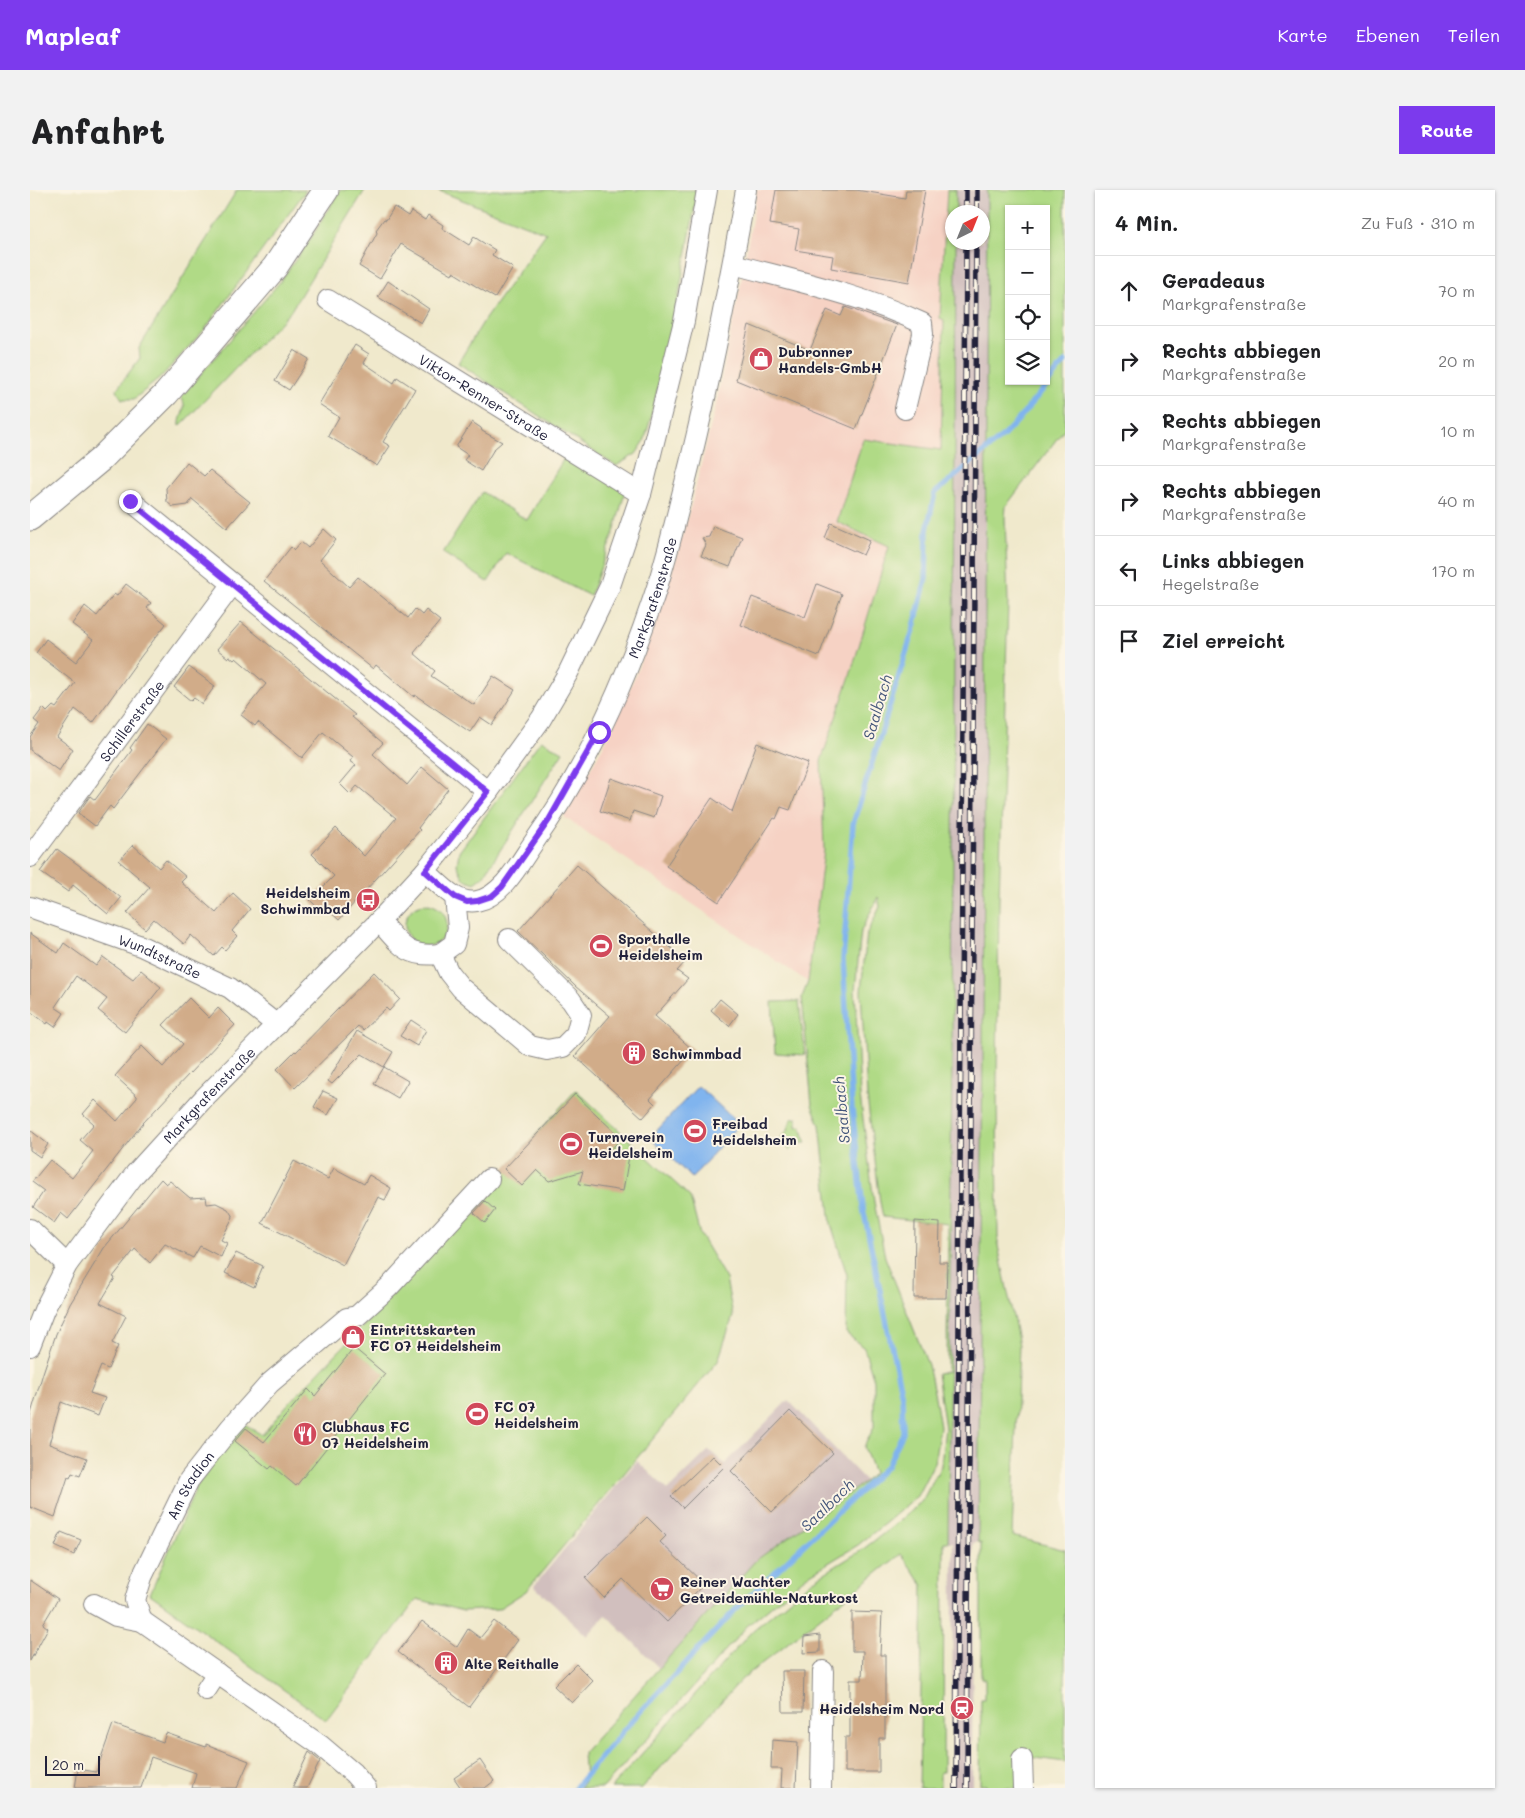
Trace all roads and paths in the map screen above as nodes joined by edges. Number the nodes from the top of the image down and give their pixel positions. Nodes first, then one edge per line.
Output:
1 (326, 190) edge
2 (707, 190) edge
3 (746, 190) edge
4 (733, 264) junction
5 (328, 300) dead end
6 (905, 409) dead end
7 (641, 494) junction
8 (130, 501) dead end
9 (30, 518) edge
10 (232, 585) junction
11 (488, 792) junction
12 (30, 857) edge
13 (425, 871) junction
14 (455, 897) junction
15 (30, 907) edge
16 (379, 921) junction
17 (509, 939) dead end
18 (440, 954) junction
19 (277, 1025) junction
20 (488, 1179) dead end
21 (30, 1229) edge
22 (67, 1266) junction
23 (30, 1346) edge
24 (94, 1604) dead end
25 (142, 1621) junction
26 (823, 1671) dead end
27 (217, 1673) junction
28 (206, 1690) dead end
29 (1022, 1759) dead end
30 (366, 1788) edge
31 (821, 1788) edge
32 (1023, 1788) edge

1 - 9 main road
2 - 7 street, Markgrafenstraße
3 - 4 street, Markgrafenstraße
4 - 6 street
4 - 14 street, Markgrafenstraße
5 - 7 street, Viktor-Renner-Straße
7 - 11 street, Markgrafenstraße
8 - 10 street
10 - 11 street
10 - 12 street, Schillerstraße
11 - 13 street, Markgrafenstraße
13 - 14 street
13 - 16 street, Markgrafenstraße
14 - 18 street
15 - 19 street, Wundtstraße
16 - 18 street
16 - 19 street, Markgrafenstraße
17 - 18 street
19 - 22 street, Markgrafenstraße
20 - 25 street, Am Stadion
21 - 22 street
22 - 23 street, Markgrafenstraße
24 - 25 street
25 - 27 street
26 - 31 street
27 - 28 street
27 - 30 street
29 - 32 street

